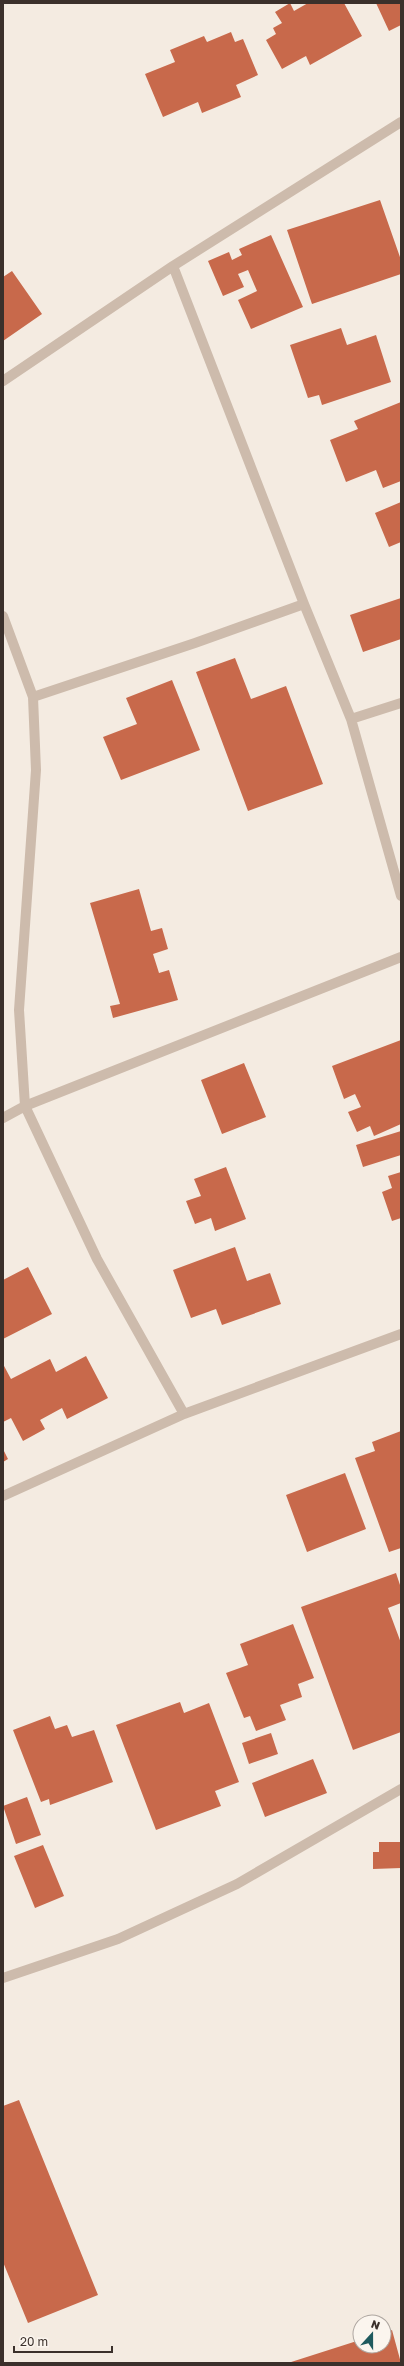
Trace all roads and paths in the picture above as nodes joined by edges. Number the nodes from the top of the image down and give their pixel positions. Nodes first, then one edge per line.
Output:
1 (401, 122) edge
2 (173, 266) junction
3 (3, 381) edge
4 (304, 604) junction
5 (3, 616) edge
6 (33, 697) junction
7 (401, 703) edge
8 (351, 719) junction
9 (401, 896) edge
10 (401, 957) edge
11 (25, 1106) junction
12 (3, 1118) edge
13 (401, 1334) edge
14 (184, 1414) junction
15 (3, 1496) edge
16 (401, 1789) edge
17 (3, 1978) edge

1 - 2 street
2 - 3 street
2 - 4 street
4 - 6 street
4 - 8 street
5 - 6 street
6 - 11 street
7 - 8 street
8 - 9 street
10 - 11 street
11 - 12 street
11 - 14 street
13 - 14 street
14 - 15 street
16 - 17 street

